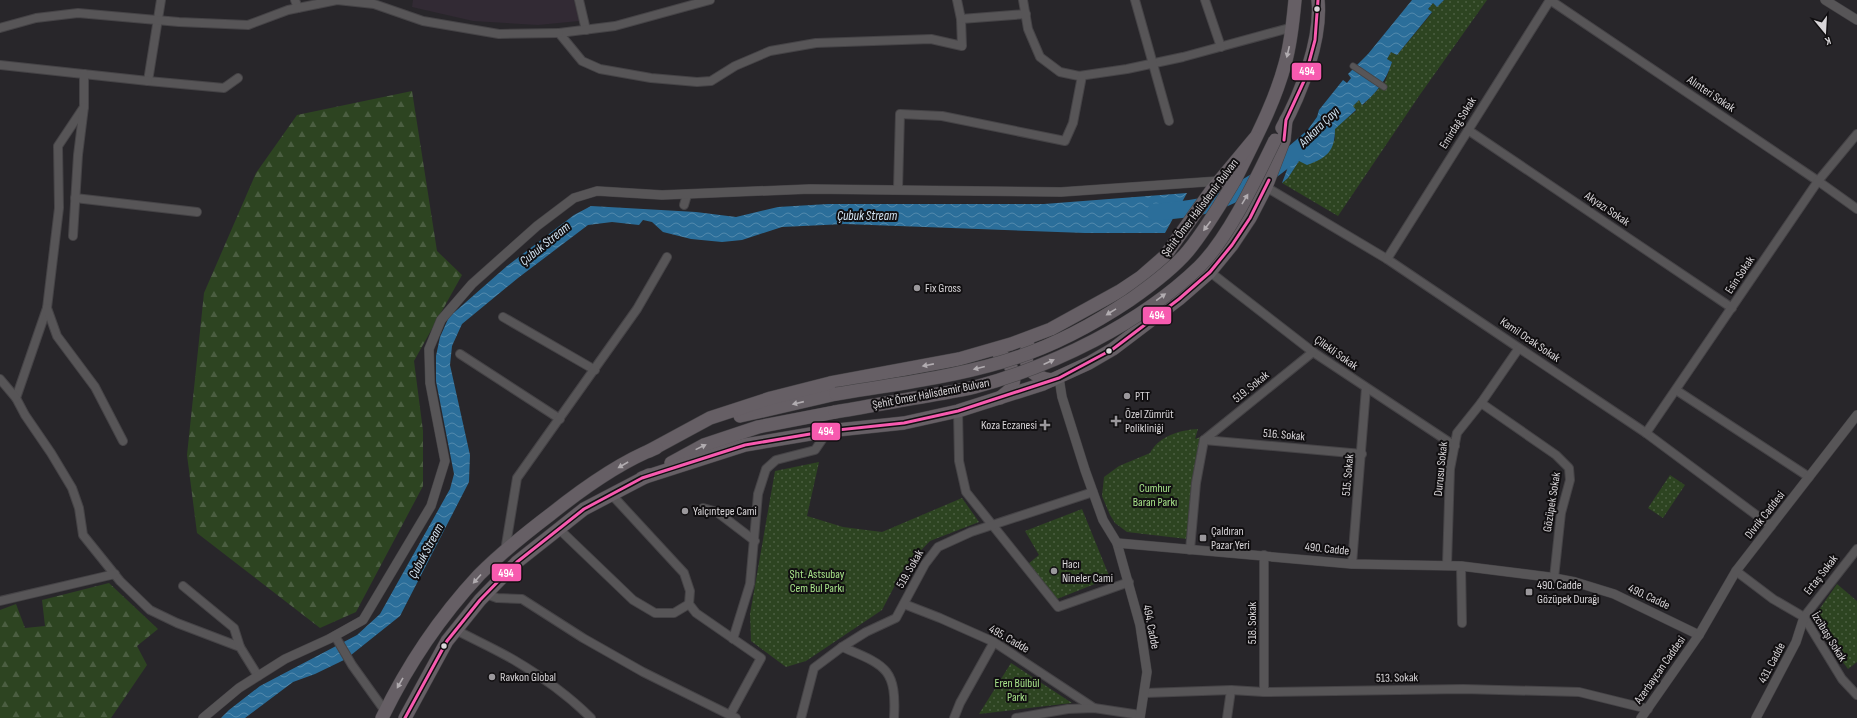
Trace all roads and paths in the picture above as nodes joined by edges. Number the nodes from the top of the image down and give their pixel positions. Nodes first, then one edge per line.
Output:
1 (161, 0) edge
2 (580, 0) edge
3 (710, 0) edge
4 (957, 0) edge
5 (1023, 0) edge
6 (1135, 0) edge
7 (1205, 0) edge
8 (1295, 0) edge
9 (1318, 0) edge
10 (1550, 0) edge
11 (1825, 0) edge
12 (381, 3) edge
13 (296, 4) edge
14 (681, 4) edge
15 (1026, 14) junction
16 (961, 19) junction
17 (157, 20) junction
18 (1857, 20) edge
19 (1293, 27) junction
20 (0, 28) edge
21 (586, 30) junction
22 (559, 33) junction
23 (1221, 47) junction
24 (1152, 64) junction
25 (0, 65) edge
26 (1352, 66) dead end
27 (84, 74) junction
28 (1082, 76) junction
29 (238, 78) dead end
30 (148, 82) junction
31 (1384, 87) dead end
32 (84, 106) junction
33 (1169, 121) dead end
34 (1468, 130) junction
35 (1857, 134) edge
36 (1256, 138) junction
37 (1279, 140) junction
38 (1818, 181) junction
39 (1267, 183) junction
40 (1215, 186) junction
41 (898, 189) junction
42 (687, 195) junction
43 (75, 198) junction
44 (684, 205) dead end
45 (1857, 209) edge
46 (197, 212) dead end
47 (73, 236) dead end
48 (667, 257) dead end
49 (1387, 259) junction
50 (1210, 272) junction
51 (47, 308) junction
52 (1732, 308) junction
53 (1081, 313) junction
54 (503, 317) dead end
55 (1038, 335) junction
56 (1519, 348) junction
57 (985, 352) junction
58 (1312, 352) junction
59 (460, 354) dead end
60 (1100, 356) junction
61 (595, 370) junction
62 (1058, 377) junction
63 (0, 380) edge
64 (1366, 388) junction
65 (1676, 390) junction
66 (16, 398) junction
67 (999, 399) junction
68 (1481, 403) junction
69 (958, 411) junction
70 (1857, 415) edge
71 (560, 419) junction
72 (828, 431) junction
73 (1646, 433) junction
74 (1204, 440) junction
75 (123, 442) dead end
76 (1454, 446) junction
77 (650, 451) junction
78 (1362, 454) junction
79 (1809, 477) junction
80 (642, 478) junction
81 (1093, 492) junction
82 (611, 494) junction
83 (703, 508) dead end
84 (993, 525) junction
85 (1771, 526) junction
86 (559, 529) junction
87 (755, 541) junction
88 (1117, 543) junction
89 (1857, 549) edge
90 (1190, 550) junction
91 (505, 552) junction
92 (1264, 555) junction
93 (1352, 564) junction
94 (1447, 565) junction
95 (1460, 566) junction
96 (1736, 571) junction
97 (115, 574) junction
98 (1554, 578) junction
99 (1129, 582) junction
100 (183, 586) dead end
101 (486, 594) junction
102 (0, 601) edge
103 (689, 604) junction
104 (904, 604) junction
105 (1804, 617) junction
106 (1462, 623) dead end
107 (456, 630) junction
108 (1699, 635) junction
109 (335, 636) junction
110 (733, 639) junction
111 (994, 642) junction
112 (240, 647) junction
113 (842, 647) junction
114 (258, 676) junction
115 (1231, 690) junction
116 (1264, 692) junction
117 (1145, 693) junction
118 (1857, 695) edge
119 (1094, 708) junction
120 (1648, 709) junction
121 (384, 714) edge
122 (733, 717) edge
123 (1140, 717) edge
124 (203, 718) edge
125 (405, 718) edge
126 (591, 718) edge
127 (801, 718) edge
128 (894, 718) edge
129 (954, 718) edge
130 (1017, 718) edge
131 (1227, 718) edge
132 (1641, 718) edge
133 (1756, 718) edge

1 - 17 street
2 - 21 street
3 - 14 street
4 - 16 street
5 - 15 street
6 - 24 street
7 - 23 street
8 - 19 highway, Şehit Ömer Halisdemir Bulvarı
9 - 37 highway, Şehit Ömer Halisdemir Bulvarı
10 - 34 street, Emirdağ Sokak
10 - 38 street, Alınteri Sokak
11 - 18 street
12 - 13 street
12 - 22 street
13 - 17 street
14 - 21 street
15 - 16 street
15 - 28 street
16 - 22 street
17 - 20 street
17 - 30 street
19 - 23 street
19 -> 36 highway, Şehit Ömer Halisdemir Bulvarı
21 - 22 street
23 - 24 street
24 - 28 street
24 - 33 street
25 - 27 street
26 - 31 street
27 - 30 street
27 - 32 street
28 - 41 street
29 - 30 street
32 - 43 street
32 - 51 street
34 - 49 street, Emirdağ Sokak
34 - 52 street, Akyazı Sokak
35 - 38 street, Esin Sokak
36 - 40 highway, Şehit Ömer Halisdemir Bulvarı
36 -> 77 highway, Şehit Ömer Halisdemir Bulvarı, bridge
37 - 39 highway, Şehit Ömer Halisdemir Bulvarı
80 -> 37 highway, Şehit Ömer Halisdemir Bulvarı, bridge
38 - 45 street, Alınteri Sokak
38 - 52 street, Esin Sokak
39 - 49 street, Kamil Ocak Sokak
39 - 50 highway, Şehit Ömer Halisdemir Bulvarı
40 - 41 street
40 - 53 highway, Şehit Ömer Halisdemir Bulvarı
41 - 42 street
42 - 44 street
42 - 109 street
43 - 46 street
43 - 47 street
48 - 61 street
49 - 56 street, Kamil Ocak Sokak
50 - 58 street, Çilekli Sokak
50 - 60 highway, Şehit Ömer Halisdemir Bulvarı
51 - 66 street
51 - 75 street
52 - 65 street, Esin Sokak
53 - 55 highway, Şehit Ömer Halisdemir Bulvarı
53 - 60 highway
54 - 61 street
55 - 57 highway, Şehit Ömer Halisdemir Bulvarı
55 - 62 highway
55 - 62 highway
56 - 68 street, Durusu Sokak
56 - 73 street, Kamil Ocak Sokak
57 - 67 highway
57 -> 77 highway, Şehit Ömer Halisdemir Bulvarı
58 - 64 street, Çilekli Sokak
58 - 74 street, 519. Sokak
59 - 71 street
60 - 62 highway, Şehit Ömer Halisdemir Bulvarı
61 - 71 street
62 - 67 highway, Şehit Ömer Halisdemir Bulvarı
62 - 81 street
63 - 66 street
64 - 76 street, Çilekli Sokak
64 - 78 street, 515. Sokak
65 - 73 street, Esin Sokak
65 - 79 street
66 - 97 street
67 - 69 highway, Şehit Ömer Halisdemir Bulvarı
68 - 76 street, Durusu Sokak
68 - 98 street, Gözüpek Sokak
69 - 72 highway, Şehit Ömer Halisdemir Bulvarı
69 - 84 street
70 - 79 street, Divrik Caddesi
71 - 91 street
72 - 80 highway, Şehit Ömer Halisdemir Bulvarı
72 - 87 street
73 - 85 street, Kamil Ocak Sokak
74 - 78 street, 516. Sokak
74 - 90 street
76 - 94 street, Durusu Sokak
77 -> 91 highway, Şehit Ömer Halisdemir Bulvarı
78 - 93 street, 515. Sokak
79 - 85 street, Divrik Caddesi
80 - 82 highway, Şehit Ömer Halisdemir Bulvarı
81 - 84 street, 519. Sokak
81 - 88 street
82 - 86 highway, Şehit Ömer Halisdemir Bulvarı
82 - 103 street
83 - 87 street
84 - 99 street
84 - 104 street, 519. Sokak
85 - 96 street, Divrik Caddesi
86 - 101 highway, Şehit Ömer Halisdemir Bulvarı
86 - 103 street
87 - 110 street
88 - 90 street, 490. Cadde
88 - 99 street, 494. Cadde
89 - 105 street, Ertaş Sokak
90 - 92 street, 490. Cadde
91 -> 121 highway, Şehit Ömer Halisdemir Bulvarı
92 - 93 street, 490. Cadde
92 - 116 street, 518. Sokak
93 - 94 street, 490. Cadde
94 - 95 street, 490. Cadde
95 - 98 street, 490. Cadde
95 - 106 street
96 - 105 street, İzcibaşı Sokak
96 - 108 street, Divrik Caddesi
97 - 102 street
97 - 112 street
98 - 108 street, 490. Cadde
99 - 117 street, 494. Cadde
100 - 112 street
101 - 107 highway, Şehit Ömer Halisdemir Bulvarı
101 - 122 street
103 - 110 street
104 - 111 street, 495. Cadde
104 - 113 street, 519. Sokak
105 - 118 street, İzcibaşı Sokak
105 - 133 street, 431. Cadde
107 - 125 highway, Şehit Ömer Halisdemir Bulvarı
107 - 126 street
108 - 120 street, Azerbaycan Caddesi
109 - 114 street
109 - 121 street
110 - 122 street
111 - 119 street, 495. Cadde
111 - 129 street
112 - 114 street
113 - 127 street, 519. Sokak
113 - 128 street
114 - 124 street
115 - 116 street, 513. Sokak
115 - 117 street, 513. Sokak
115 - 131 street
116 - 120 street, 513. Sokak
117 - 123 street, 494. Cadde
119 - 123 street
119 - 130 street
120 - 132 street, Azerbaycan Caddesi

